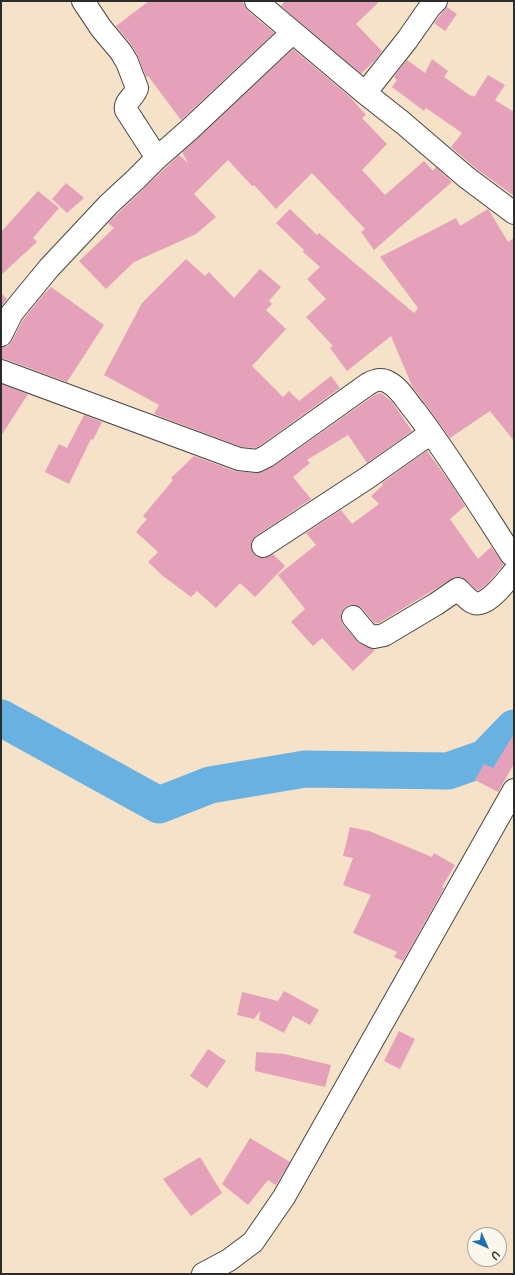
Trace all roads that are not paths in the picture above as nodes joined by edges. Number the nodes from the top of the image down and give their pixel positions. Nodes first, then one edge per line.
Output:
1 (83, 1) edge
2 (256, 1) edge
3 (436, 1) edge
4 (293, 32) junction
5 (365, 92) junction
6 (157, 158) junction
7 (514, 213) edge
8 (1, 336) edge
9 (1, 371) edge
10 (431, 433) junction
11 (263, 546) dead end
12 (514, 556) edge
13 (514, 572) edge
14 (352, 616) dead end
15 (514, 790) edge
16 (203, 1274) edge

1 - 6 street
2 - 4 street
3 - 5 street
4 - 5 street
4 - 6 street
5 - 7 street
6 - 8 street
9 - 10 street
10 - 11 street
10 - 12 street
13 - 14 street
15 - 16 street

